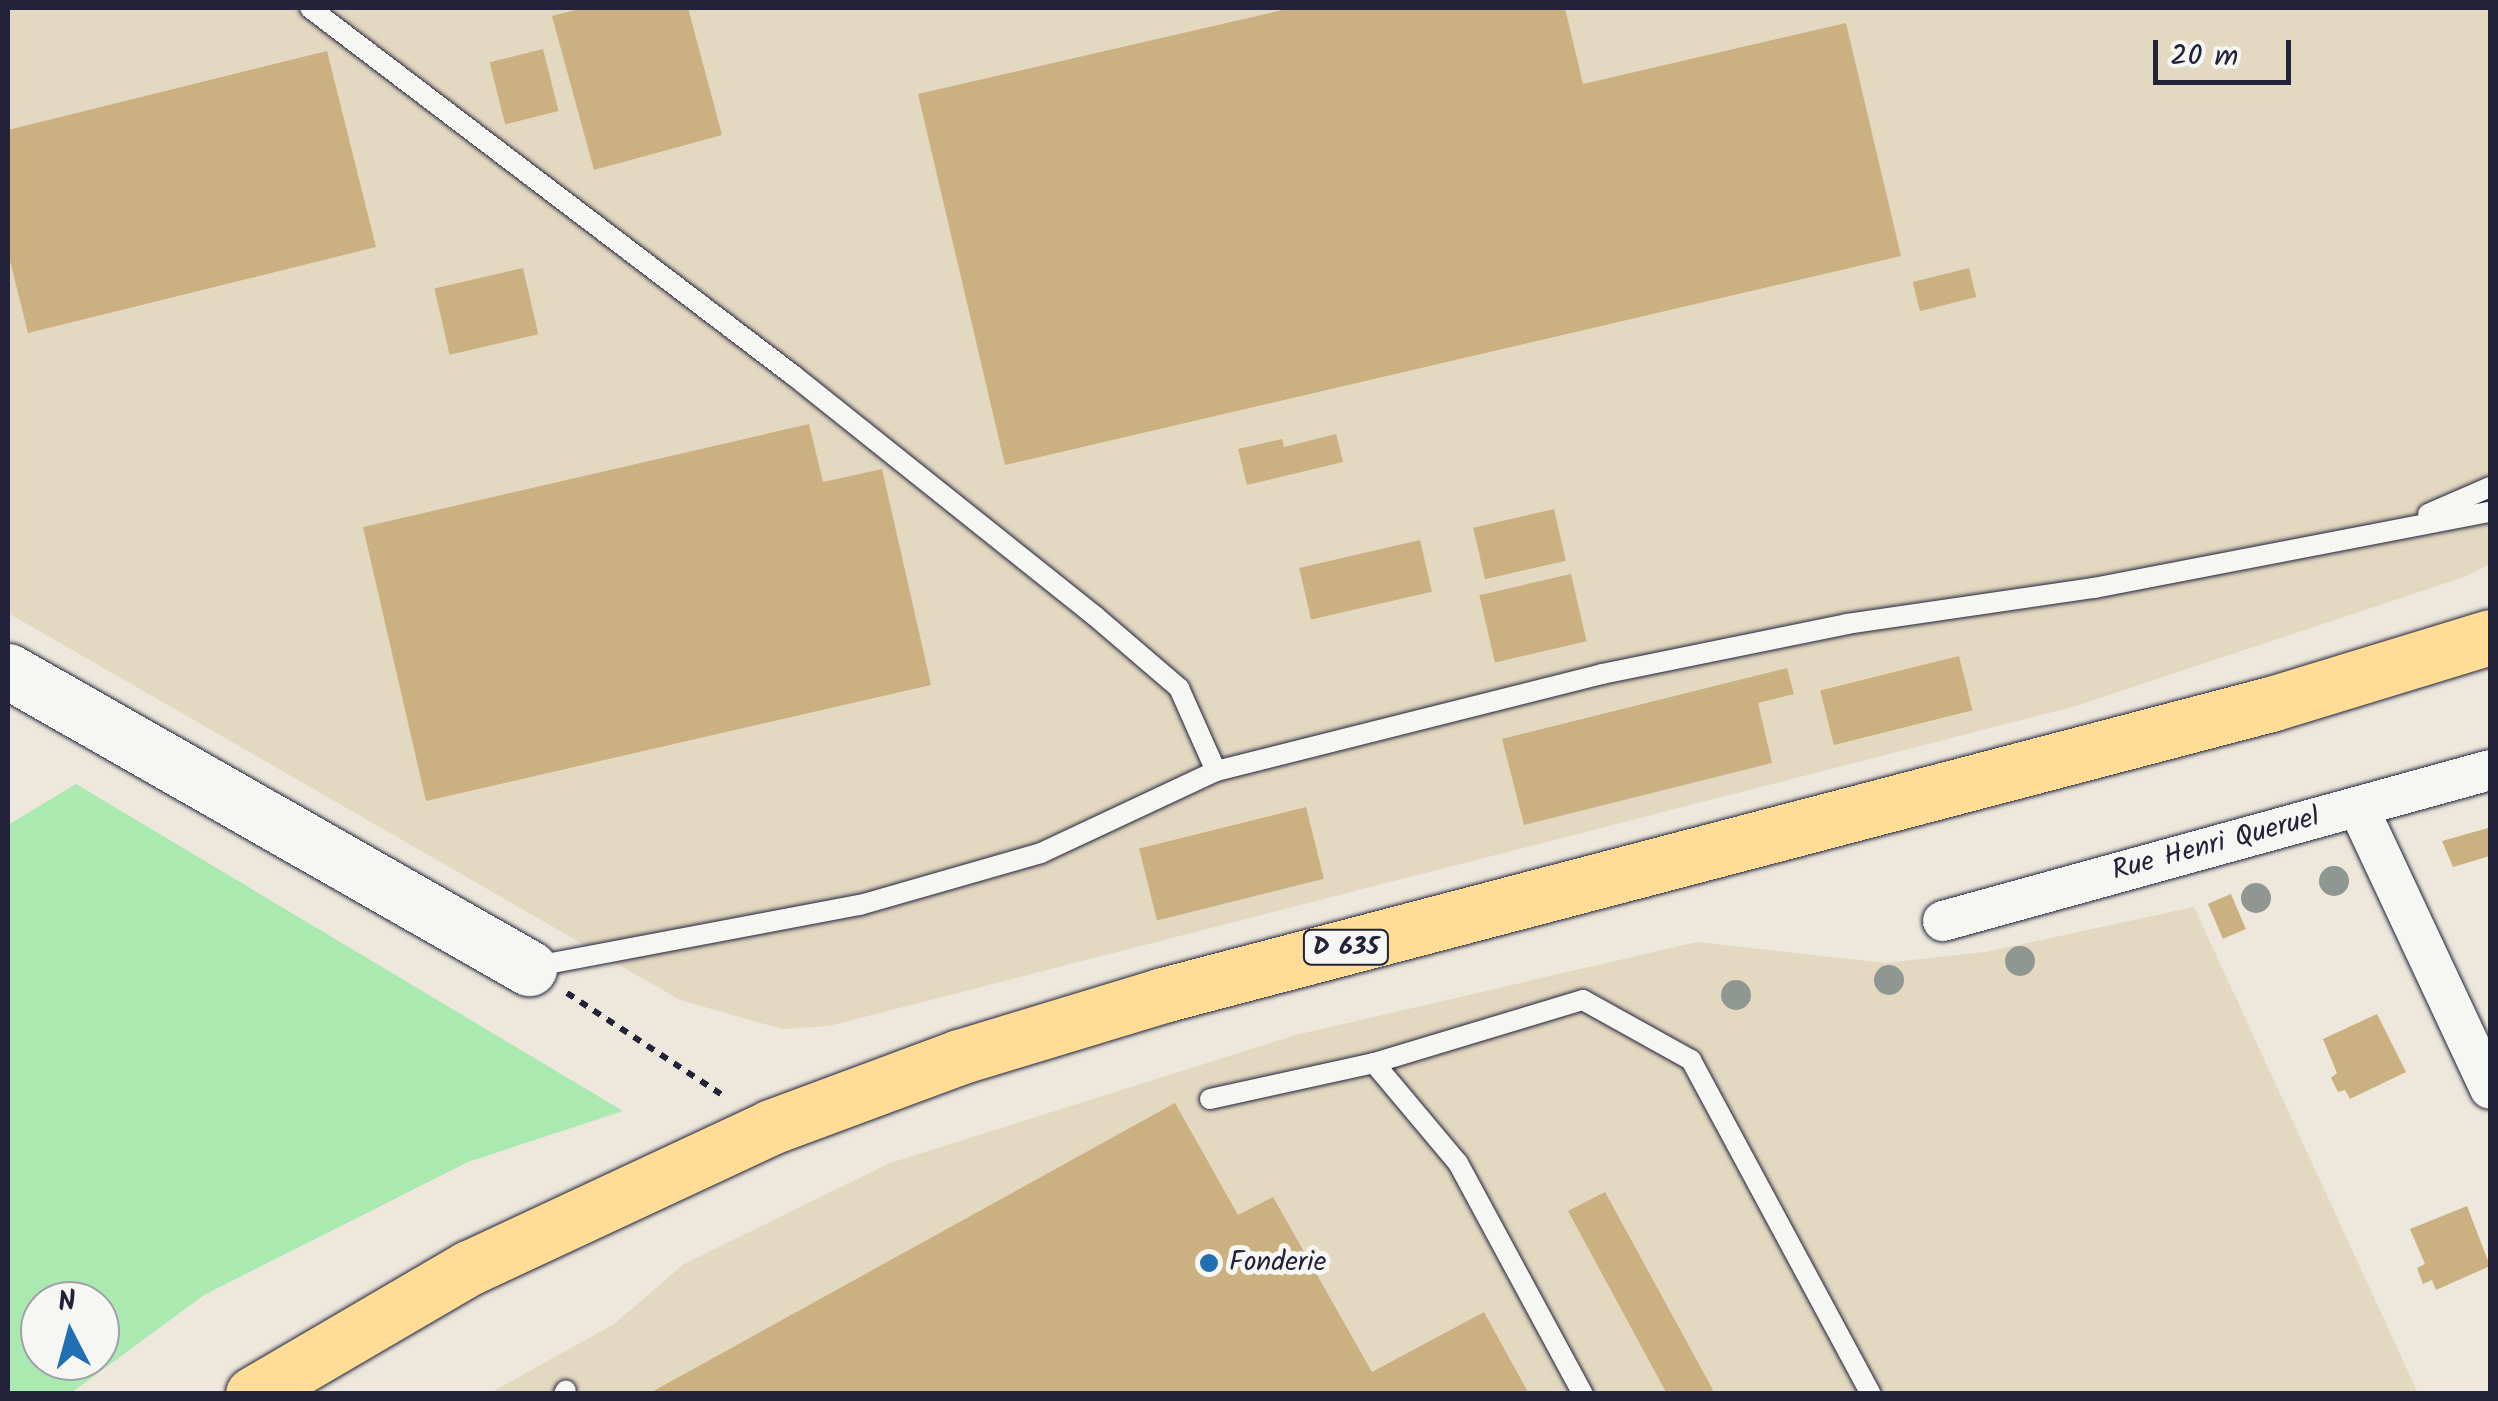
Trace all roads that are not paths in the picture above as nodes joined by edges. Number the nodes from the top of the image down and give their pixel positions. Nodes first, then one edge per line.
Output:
1 (310, 8) edge
2 (2490, 487) edge
3 (2490, 512) edge
4 (2381, 532) junction
5 (2490, 637) edge
6 (8, 671) edge
7 (2490, 770) edge
8 (1216, 771) junction
9 (2358, 806) junction
10 (1943, 921) dead end
11 (528, 968) joint
12 (1374, 1063) junction
13 (2490, 1089) edge
14 (1210, 1100) dead end
15 (253, 1394) edge
16 (1583, 1394) edge
17 (1871, 1394) edge

1 - 8 lane
2 - 4 lane
3 - 4 lane
4 - 8 lane
5 - 15 main road, D 635
6 - 11 street
7 - 9 street, Rue Henri Queruel
8 - 11 lane
9 - 10 street, Rue Henri Queruel
9 - 13 street
12 - 14 lane
12 - 16 lane
12 - 17 lane

